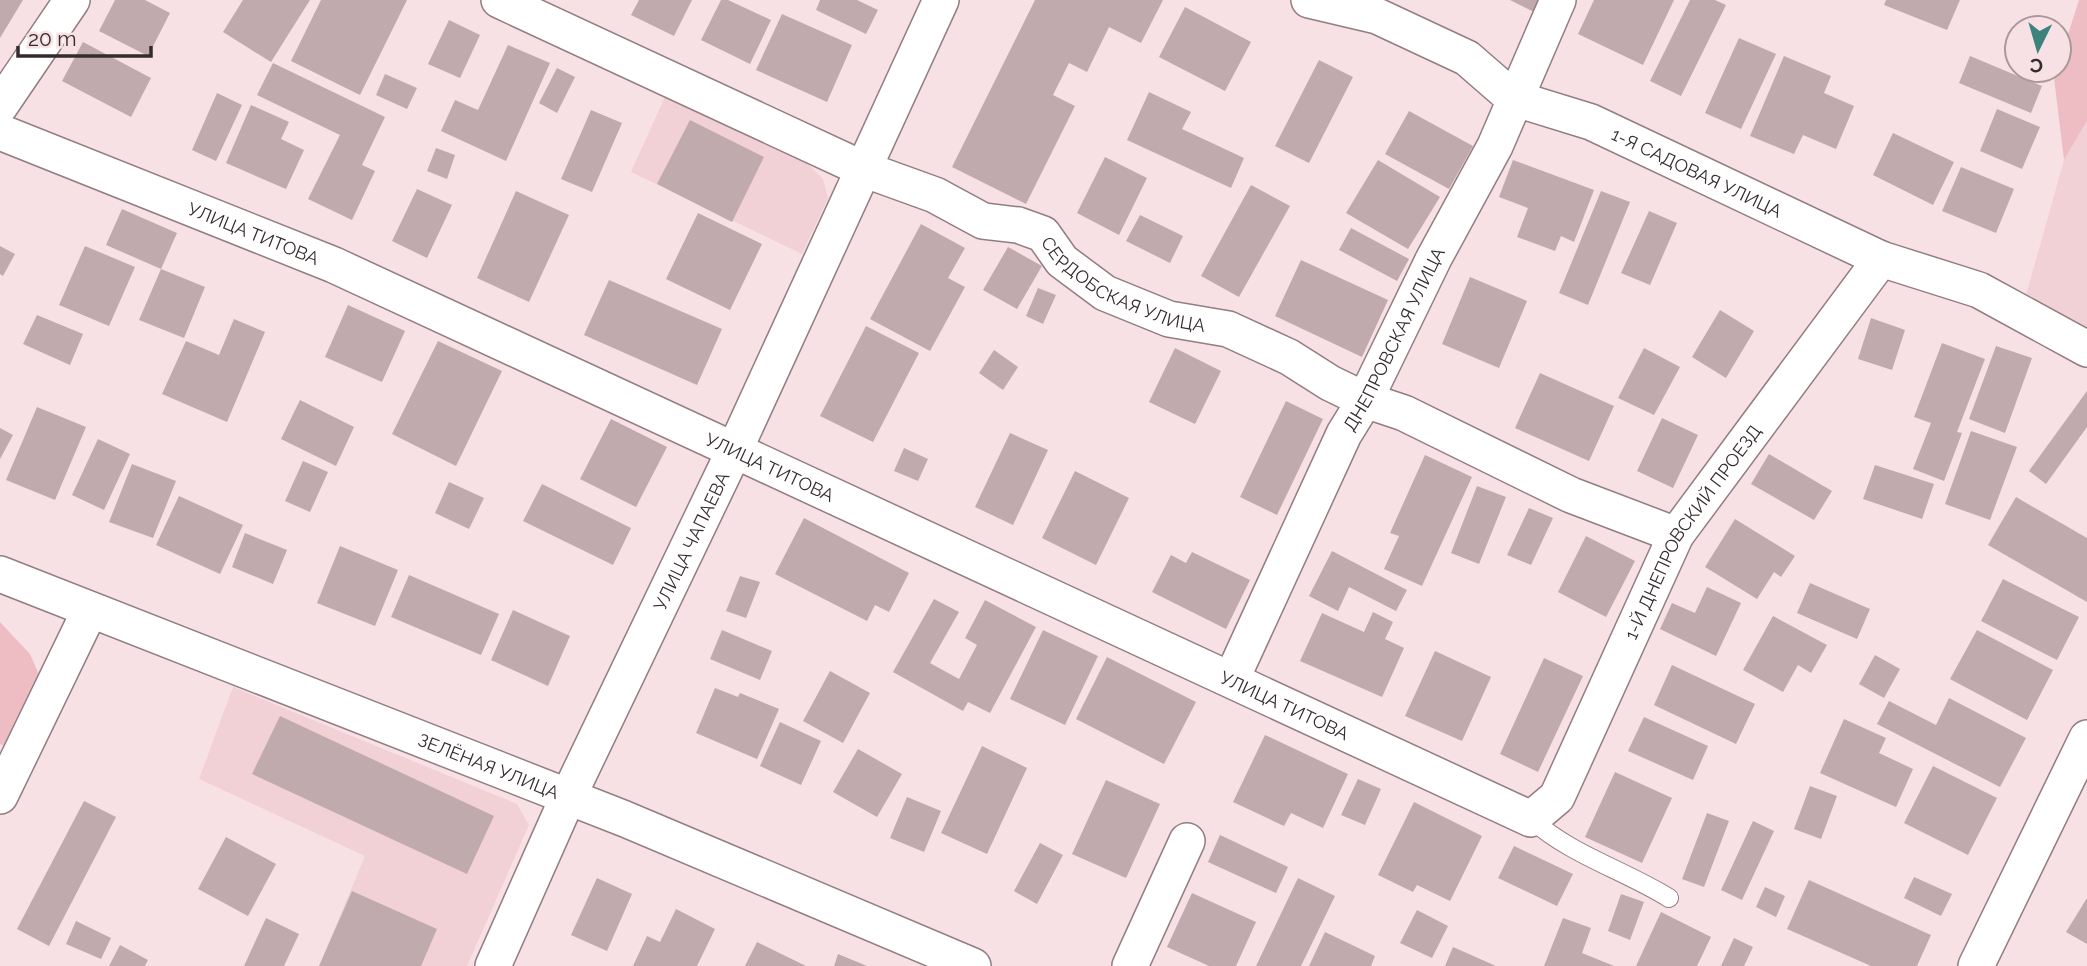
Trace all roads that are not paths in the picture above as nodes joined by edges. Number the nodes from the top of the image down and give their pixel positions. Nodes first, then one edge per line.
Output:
1 (72, 0) edge
2 (499, 0) edge
3 (941, 0) edge
4 (1309, 0) edge
5 (1558, 0) edge
6 (1513, 98) junction
7 (0, 106) edge
8 (0, 132) edge
9 (863, 169) junction
10 (1881, 260) junction
11 (2087, 349) edge
12 (1365, 400) junction
13 (735, 449) junction
14 (1676, 535) junction
15 (0, 574) edge
16 (90, 610) junction
17 (1232, 678) junction
18 (2087, 738) edge
19 (0, 796) edge
20 (568, 797) junction
21 (1531, 819) junction
22 (1187, 841) dead end
23 (1669, 898) dead end
24 (493, 966) edge
25 (973, 966) edge
26 (1130, 966) edge
27 (1976, 966) edge

1 - 7 street
2 - 9 street, СЕРДОБСКАЯ УЛИЦА
3 - 9 street, УЛИЦА ЧАПАЕВА
4 - 6 street, 1-Я САДОВАЯ УЛИЦА
5 - 6 street, ДНЕПРОВСКАЯ УЛИЦА
6 - 10 street, 1-Я САДОВАЯ УЛИЦА
6 - 12 street, ДНЕПРОВСКАЯ УЛИЦА
8 - 13 street, УЛИЦА ТИТОВА
9 - 12 street, СЕРДОБСКАЯ УЛИЦА
9 - 13 street, УЛИЦА ЧАПАЕВА
10 - 11 street, 1-Я САДОВАЯ УЛИЦА
10 - 14 street, 1-Й ДНЕПРОВСКИЙ ПРОЕЗД
12 - 14 street, СЕРДОБСКАЯ УЛИЦА
12 - 17 street, ДНЕПРОВСКАЯ УЛИЦА
13 - 17 street, УЛИЦА ТИТОВА
13 - 20 street, УЛИЦА ЧАПАЕВА
14 - 21 street, 1-Й ДНЕПРОВСКИЙ ПРОЕЗД
15 - 16 street, ЗЕЛЁНАЯ УЛИЦА
16 - 19 street
16 - 20 street, ЗЕЛЁНАЯ УЛИЦА
17 - 21 street, УЛИЦА ТИТОВА
18 - 27 street
20 - 24 street, УЛИЦА ЧАПАЕВА
20 - 25 street, ЗЕЛЁНАЯ УЛИЦА
21 - 23 lane
22 - 26 street

